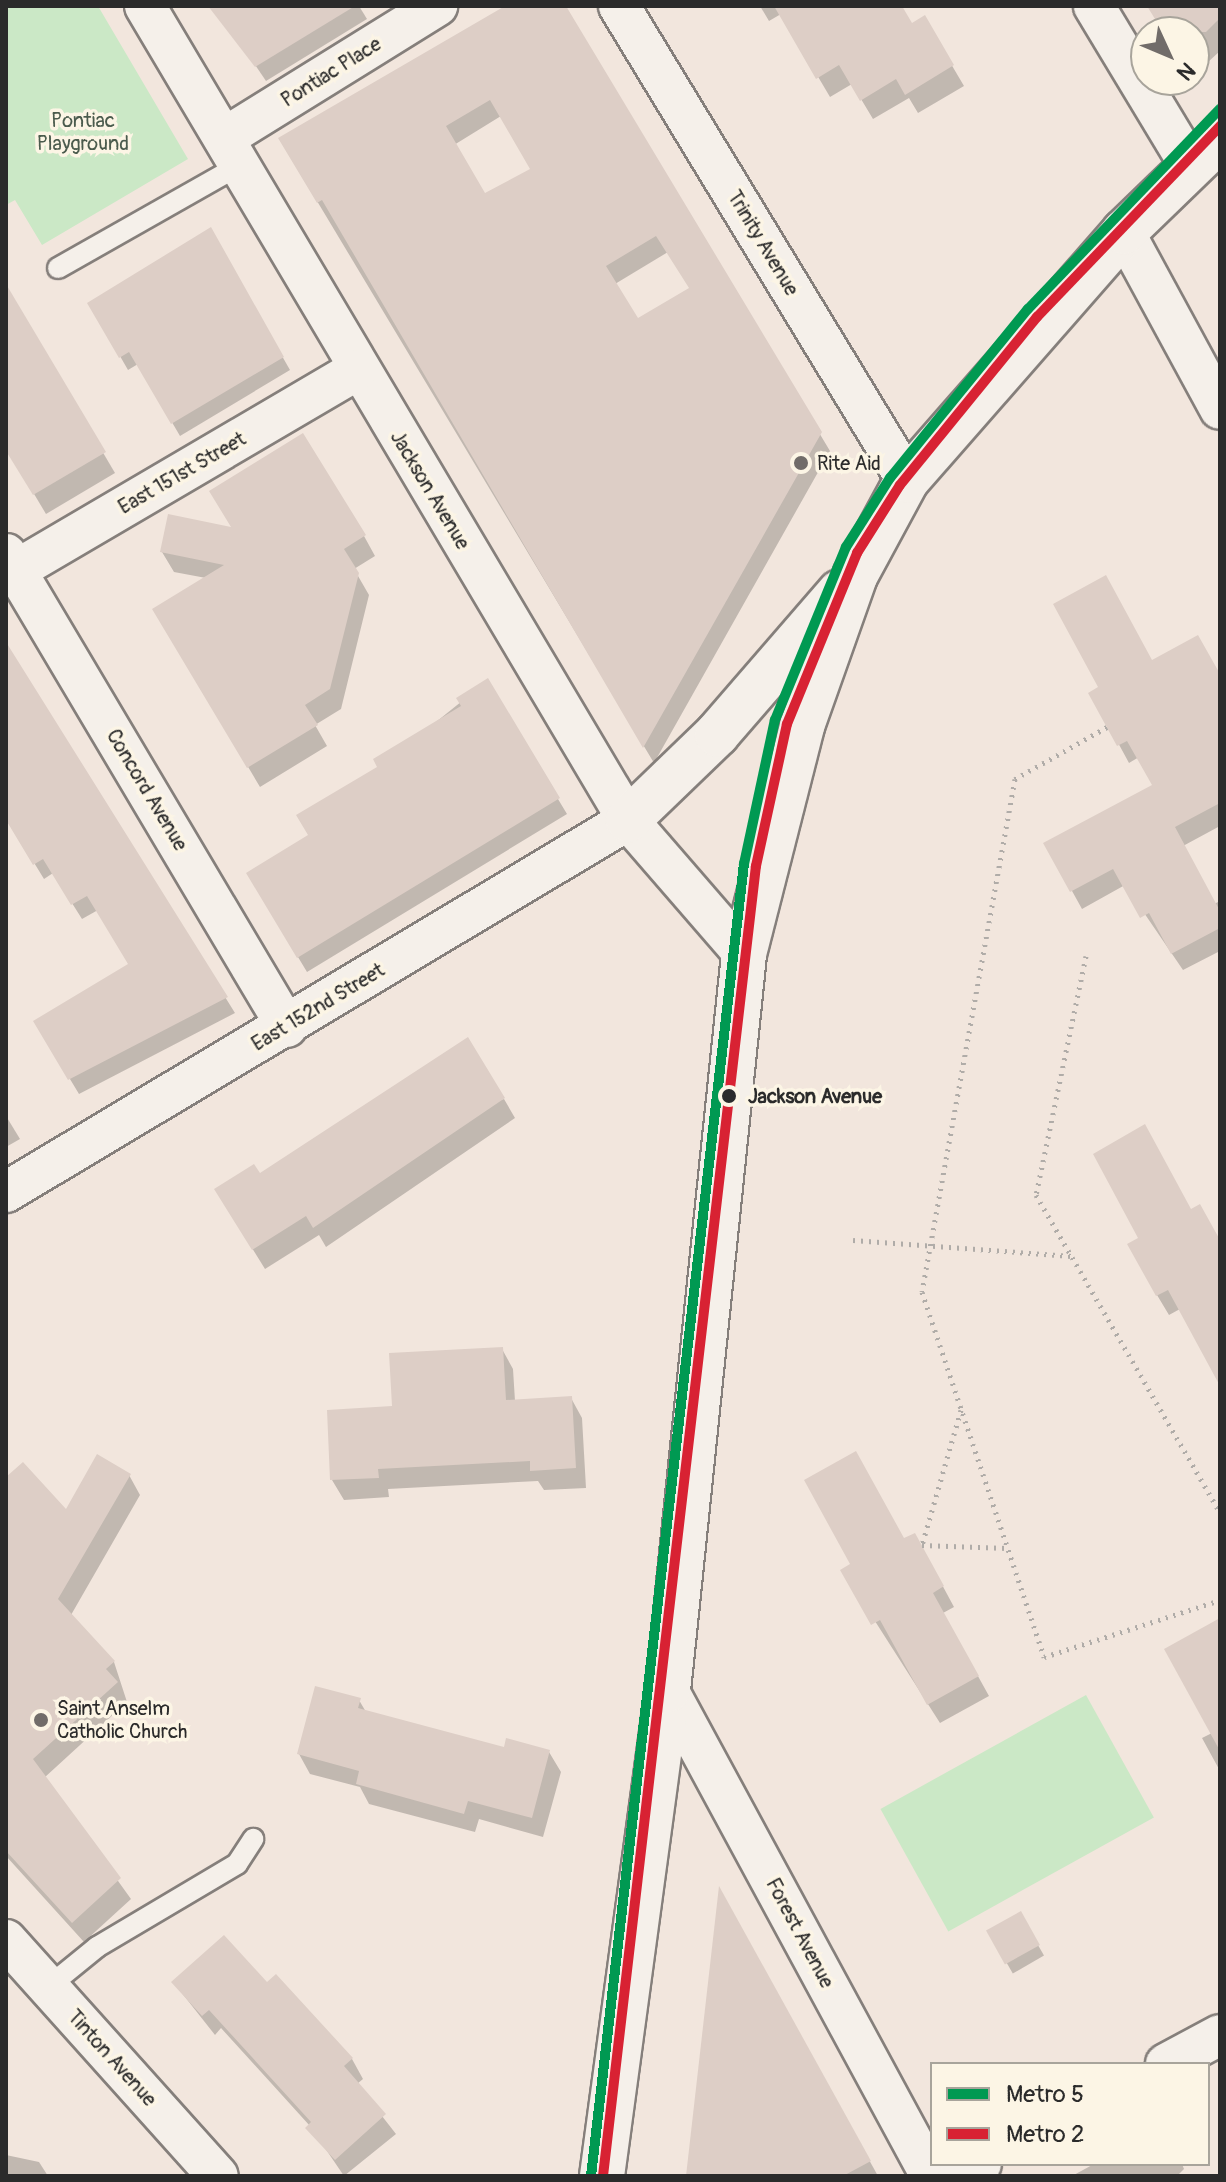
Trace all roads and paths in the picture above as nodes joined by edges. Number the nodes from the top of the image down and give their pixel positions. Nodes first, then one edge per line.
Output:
1 (145, 6) edge
2 (619, 6) edge
3 (1094, 6) edge
4 (426, 9) edge
5 (232, 152) junction
6 (1205, 153) edge
7 (1124, 232) junction
8 (58, 268) dead end
9 (357, 370) junction
10 (1220, 409) edge
11 (907, 480) junction
12 (9, 567) edge
13 (855, 576) junction
14 (1107, 727) dead end
15 (628, 820) junction
16 (744, 954) junction
17 (1086, 956) dead end
18 (287, 1027) junction
19 (6, 1192) edge
20 (853, 1240) dead end
21 (930, 1246) junction
22 (1072, 1256) junction
23 (961, 1410) junction
24 (1220, 1513) edge
25 (1007, 1548) junction
26 (1220, 1600) edge
27 (668, 1690) junction
28 (253, 1839) dead end
29 (6, 1940) edge
30 (48, 1987) junction
31 (1220, 2035) edge
32 (1170, 2062) edge
33 (977, 2166) edge
34 (218, 2176) edge
35 (602, 2176) edge
36 (931, 2176) edge
37 (959, 2176) edge

1 - 5 street, Jackson Avenue
2 - 11 street, Trinity Avenue
3 - 6 street
4 - 5 street, Pontiac Place
5 - 8 lane
5 - 9 street, Jackson Avenue
6 - 7 main road
7 - 10 street
7 - 11 main road
9 - 12 street, East 151st Street
9 - 15 street, Jackson Avenue
11 - 13 main road
12 - 18 street, Concord Avenue
13 - 15 main road
13 - 16 main road
14 - 21 path
15 - 16 street, Jackson Avenue
15 - 18 street, East 152nd Street
16 - 27 main road
17 - 22 path
18 - 19 street, East 152nd Street
20 - 21 path
21 - 22 path
21 - 23 path
22 - 24 path
23 - 25 path
23 - 25 path
25 - 26 path
27 - 35 main road
27 - 36 street, Forest Avenue
28 - 30 lane
29 - 30 street, Tinton Avenue
30 - 34 street, Tinton Avenue
31 - 32 street
33 - 37 street

